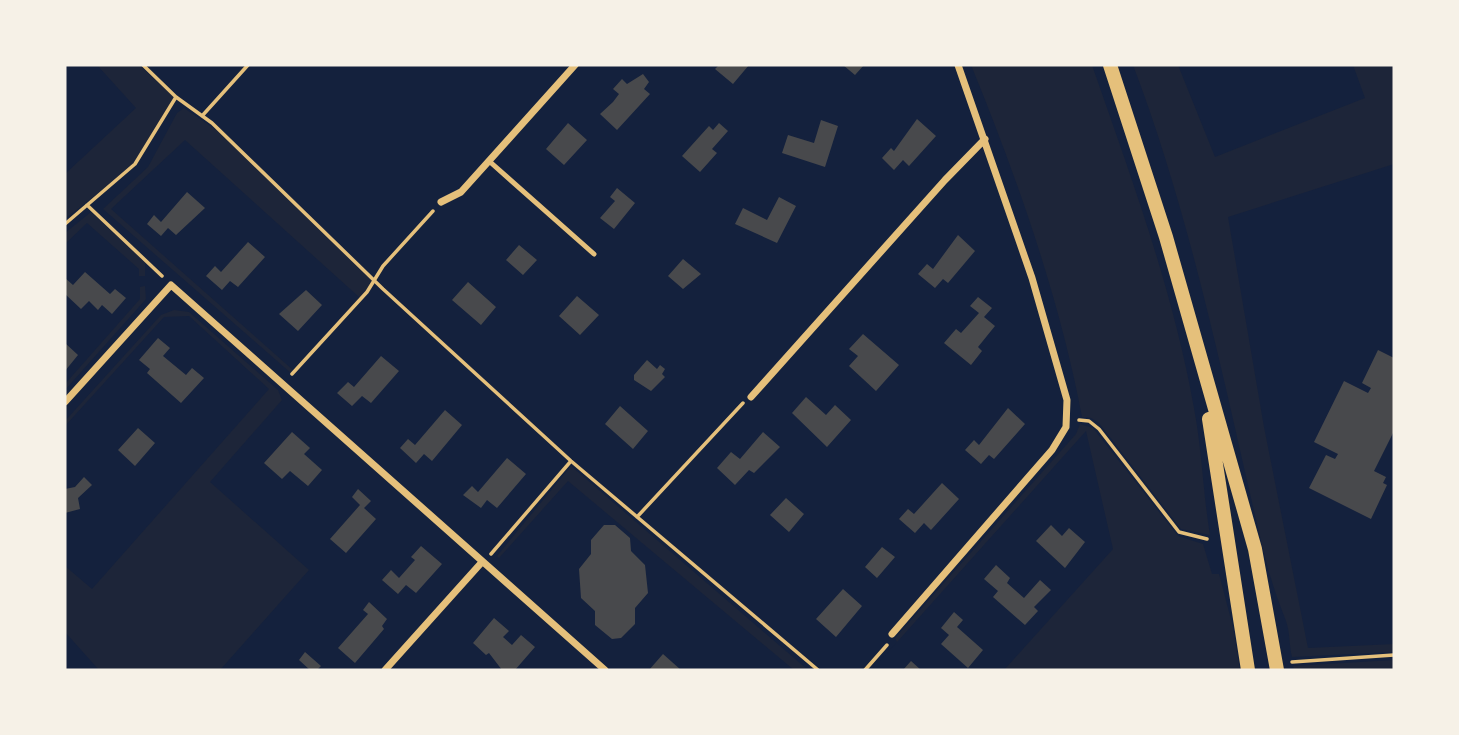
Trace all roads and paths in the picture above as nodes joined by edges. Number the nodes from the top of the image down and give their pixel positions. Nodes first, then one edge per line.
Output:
1 (142, 65) edge
2 (248, 65) edge
3 (575, 65) edge
4 (958, 65) edge
5 (1110, 65) edge
6 (176, 97) junction
7 (202, 116) junction
8 (985, 139) junction
9 (489, 161) junction
10 (441, 202) joint
11 (87, 205) junction
12 (65, 224) edge
13 (594, 254) dead end
14 (375, 279) junction
15 (171, 285) junction
16 (1196, 344) junction
17 (283, 384) junction
18 (751, 397) joint
19 (65, 402) edge
20 (1067, 419) junction
21 (571, 461) junction
22 (637, 517) junction
23 (1206, 540) dead end
24 (482, 562) junction
25 (892, 634) joint
26 (1394, 655) edge
27 (1290, 662) dead end
28 (385, 670) edge
29 (606, 670) edge
30 (818, 670) edge
31 (865, 670) edge
32 (1248, 670) edge
33 (1277, 670) edge

1 - 6 path
2 - 7 path
3 - 9 street
4 - 8 street
5 - 16 main road
6 - 7 path
6 - 11 path
7 - 14 path
8 - 18 street
8 - 20 street
9 - 10 street
9 - 13 lane
10 - 14 path
11 - 12 path
11 - 15 path
14 - 17 path
14 - 21 path
15 - 17 street
15 - 19 street
16 - 32 main road
16 - 33 main road
17 - 24 street
18 - 22 path
20 - 23 path
20 - 25 street
21 - 22 path
21 - 24 path
22 - 30 path
24 - 28 street
24 - 29 street
25 - 31 path
26 - 27 path

